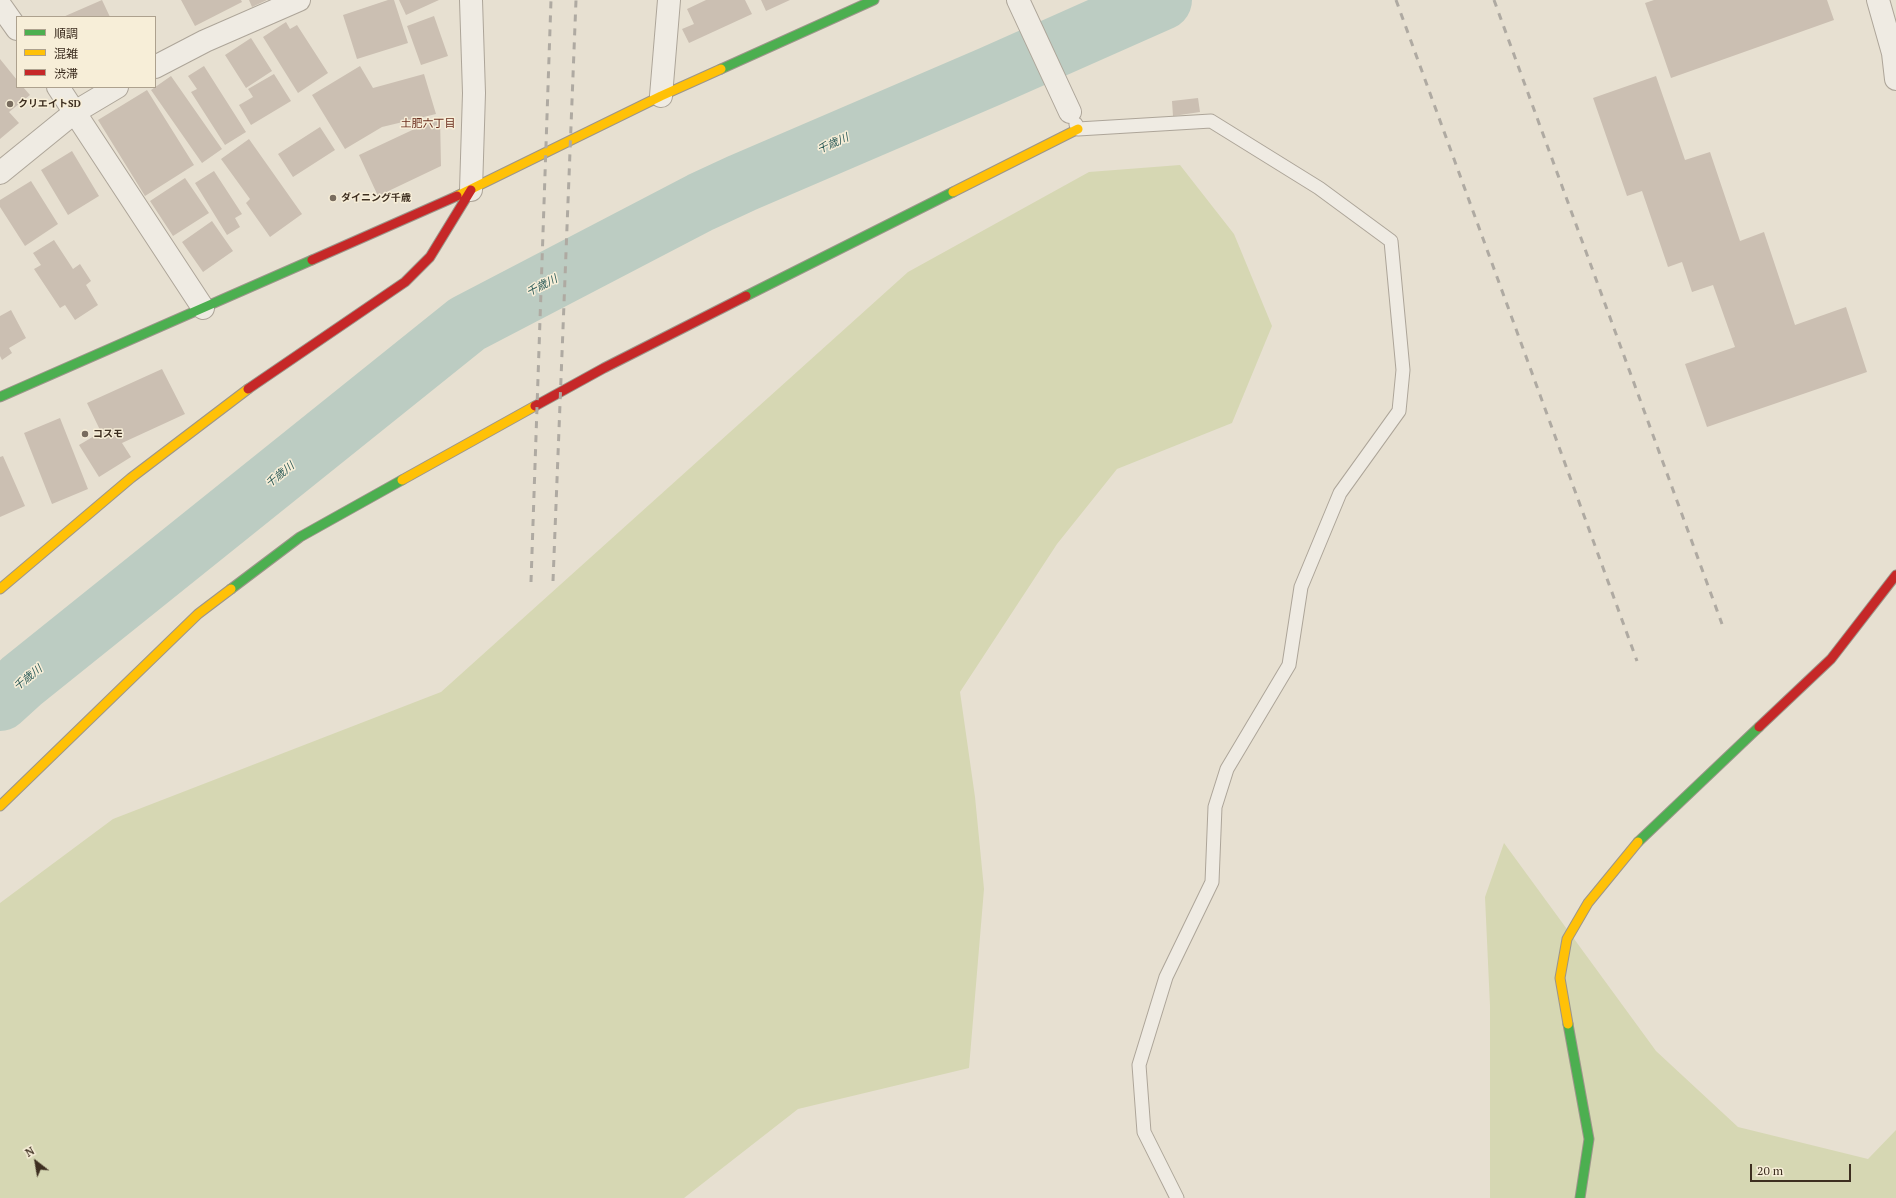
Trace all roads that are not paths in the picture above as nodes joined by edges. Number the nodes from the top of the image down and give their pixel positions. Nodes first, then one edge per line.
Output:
1 (299, 0) edge
2 (472, 0) edge
3 (669, 0) edge
4 (874, 0) edge
5 (1018, 0) edge
6 (1878, 0) edge
7 (0, 5) edge
8 (16, 28) edge
9 (156, 66) edge
10 (1896, 79) edge
11 (59, 88) edge
12 (115, 88) edge
13 (661, 96) junction
14 (75, 112) junction
15 (1074, 120) junction
16 (0, 173) edge
17 (471, 190) junction
18 (202, 308) junction
19 (0, 397) edge
20 (1896, 575) edge
21 (0, 588) edge
22 (0, 806) edge
23 (1177, 1198) edge
24 (1580, 1198) edge

1 - 9 street
2 - 17 street
3 - 13 street
4 - 13 street
5 - 15 street
6 - 10 street
7 - 8 street
11 - 14 street
12 - 14 street
13 - 17 street
14 - 16 street
14 - 18 street
15 - 22 street
15 - 23 lane
17 - 18 street
17 - 21 street
18 - 19 street
20 - 24 street

